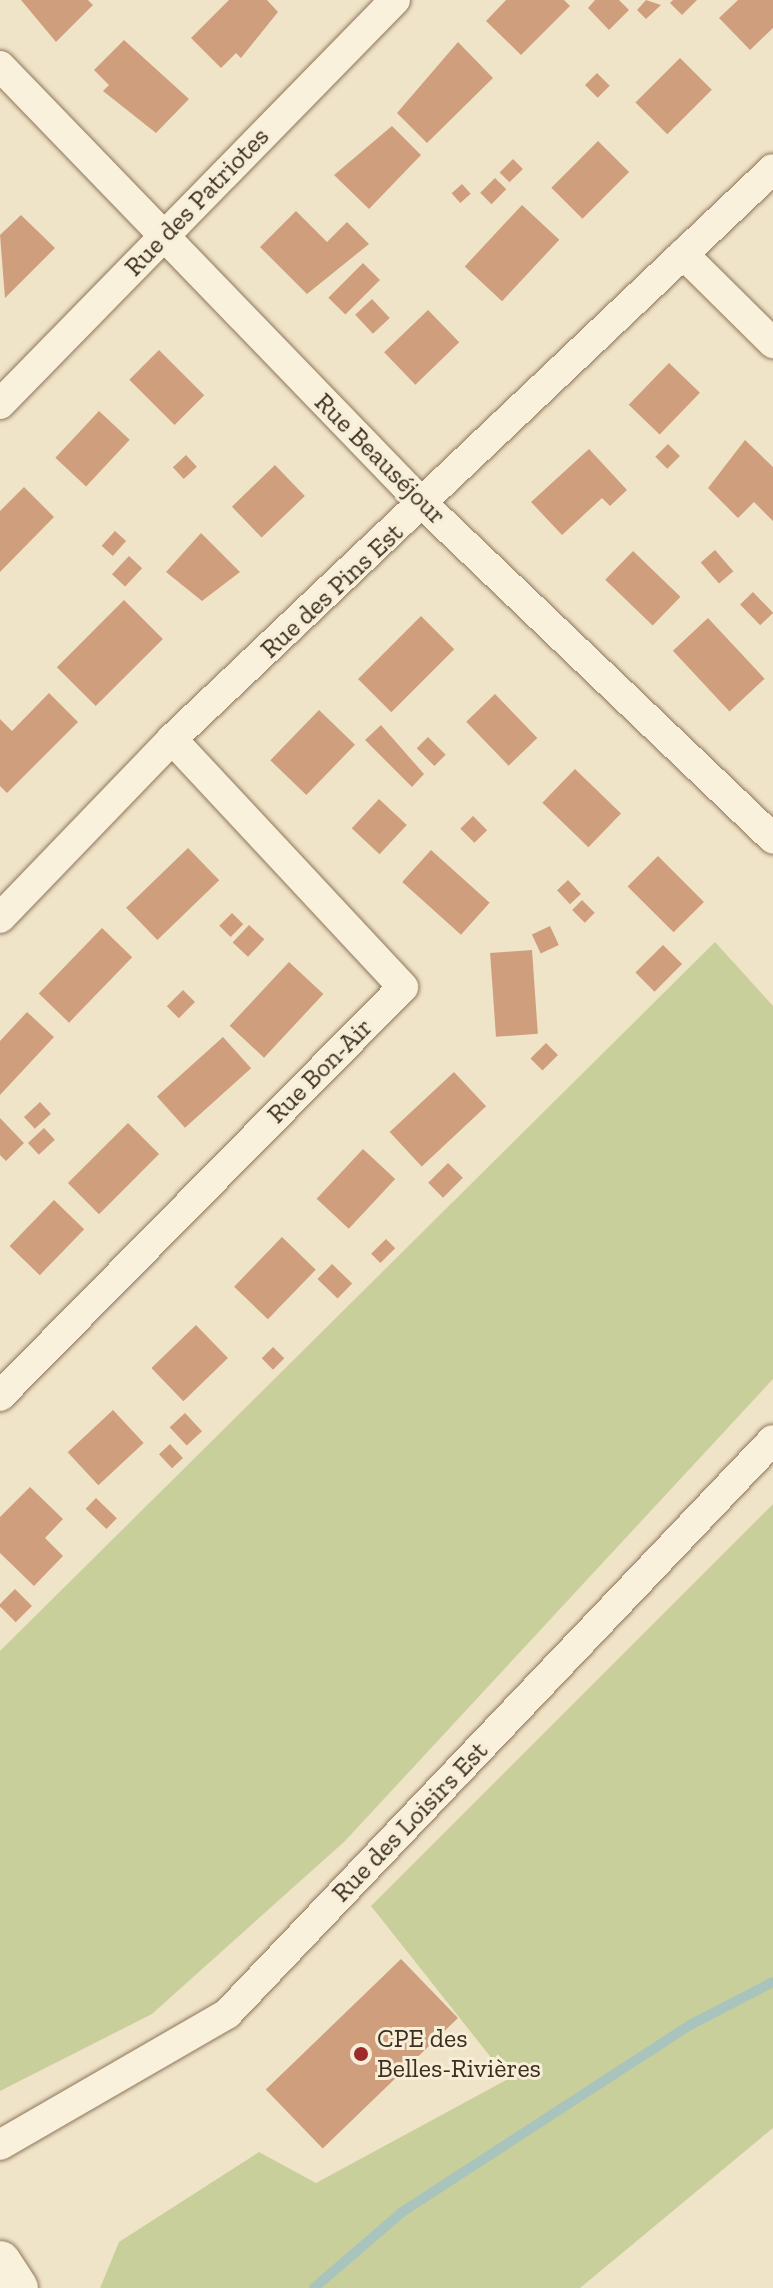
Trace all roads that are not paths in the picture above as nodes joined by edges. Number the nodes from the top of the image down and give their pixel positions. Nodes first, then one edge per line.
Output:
1 (395, 0) edge
2 (0, 66) edge
3 (773, 169) edge
4 (162, 238) junction
5 (683, 254) junction
6 (773, 343) edge
7 (0, 404) edge
8 (424, 505) junction
9 (172, 739) junction
10 (773, 839) edge
11 (0, 918) edge
12 (0, 1396) edge
13 (773, 1440) edge
14 (0, 2145) edge
15 (0, 2262) edge
16 (17, 2288) edge

1 - 4 street, Rue des Patriotes
2 - 4 street, Rue Beauséjour
3 - 5 street, Rue des Pins Est
4 - 7 street, Rue des Patriotes
4 - 8 street, Rue Beauséjour
5 - 6 street
5 - 8 street, Rue des Pins Est
8 - 9 street, Rue des Pins Est
8 - 10 street, Rue Beauséjour
9 - 11 street, Rue des Pins Est
9 - 12 street, Rue Bon-Air
13 - 14 street, Rue des Loisirs Est
15 - 16 street

